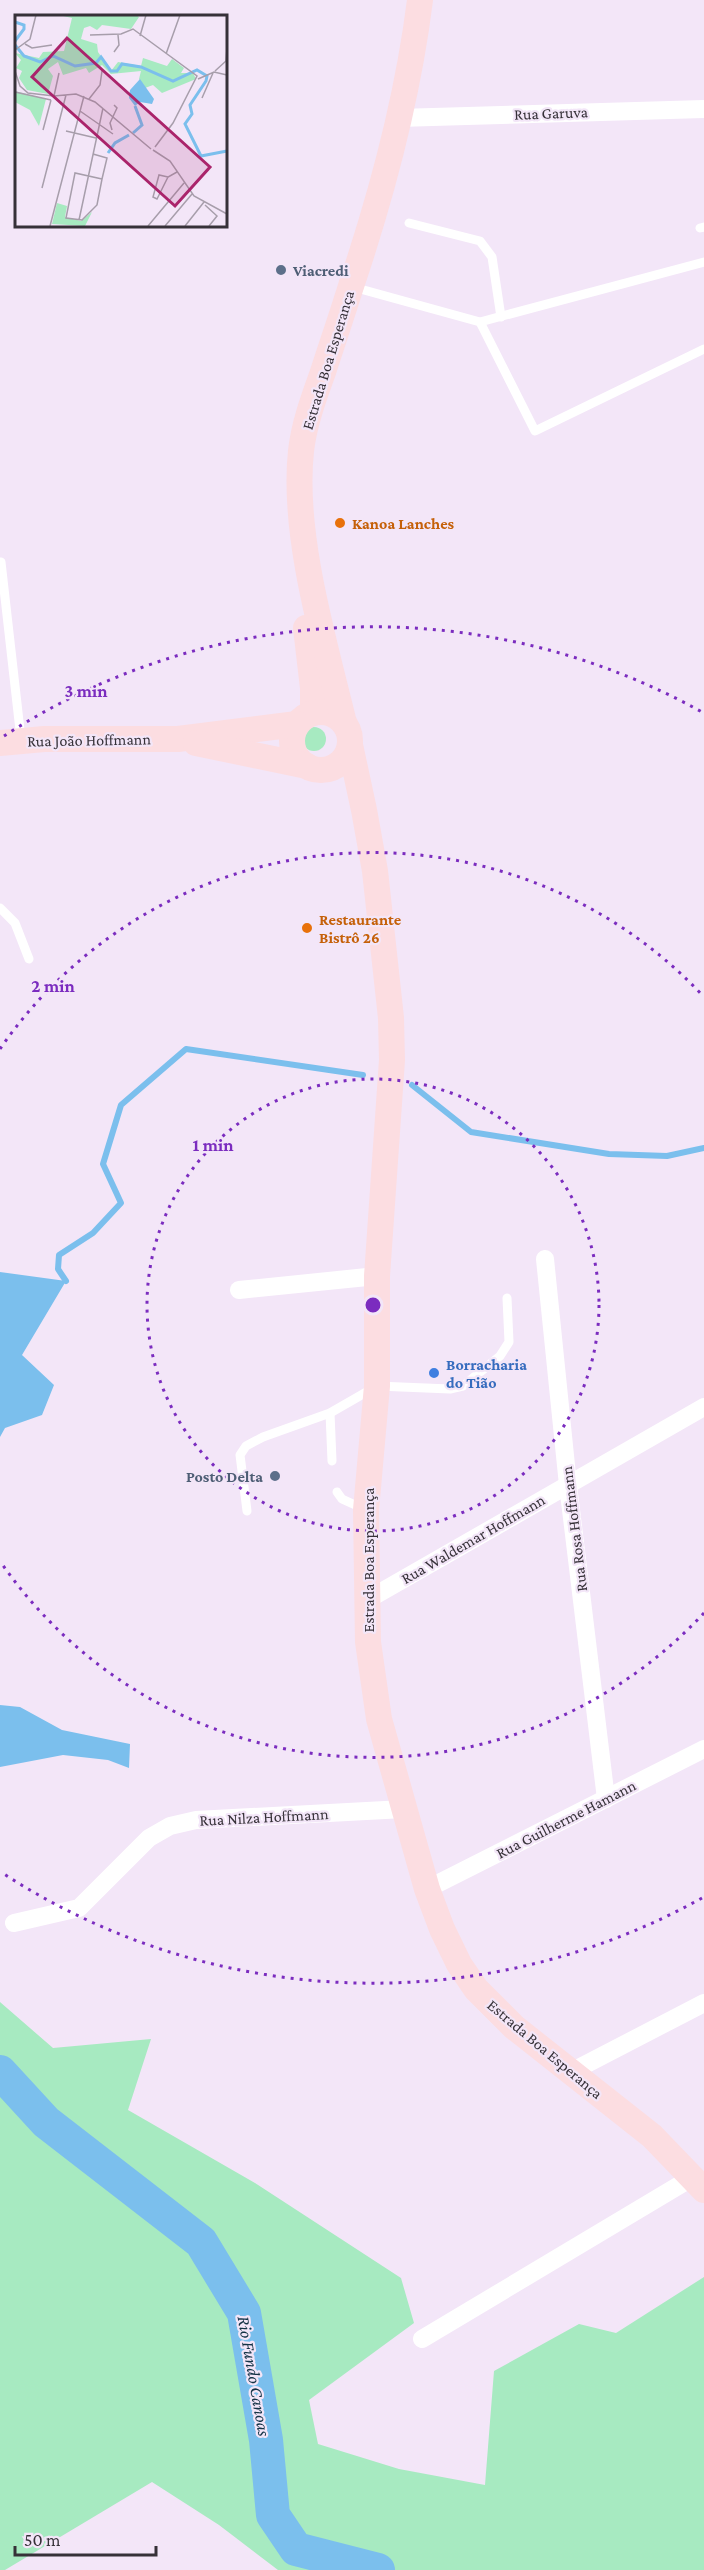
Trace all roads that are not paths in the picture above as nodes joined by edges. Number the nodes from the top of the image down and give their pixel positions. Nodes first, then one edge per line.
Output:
1 (406, 0) edge
2 (420, 0) edge
3 (704, 109) edge
4 (398, 118) junction
5 (409, 223) dead end
6 (704, 262) edge
7 (351, 286) junction
8 (501, 317) junction
9 (480, 322) junction
10 (704, 350) edge
11 (1, 562) edge
12 (305, 718) junction
13 (346, 734) junction
14 (178, 739) junction
15 (10, 742) edge
16 (318, 768) junction
17 (364, 810) junction
18 (0, 908) edge
19 (29, 959) dead end
20 (545, 1260) dead end
21 (377, 1276) junction
22 (239, 1290) dead end
23 (507, 1298) dead end
24 (377, 1386) junction
25 (704, 1407) edge
26 (330, 1413) junction
27 (332, 1461) dead end
28 (568, 1485) junction
29 (337, 1492) dead end
30 (366, 1510) junction
31 (248, 1511) dead end
32 (367, 1600) junction
33 (704, 1749) edge
34 (606, 1799) junction
35 (404, 1809) junction
36 (427, 1889) junction
37 (14, 1923) dead end
38 (704, 2003) edge
39 (571, 2072) junction
40 (699, 2184) edge
41 (422, 2339) dead end

1 - 12 street, Estrada Boa Esperança
2 - 4 street, Estrada Boa Esperança
3 - 4 street, Rua Garuva
4 - 7 street, Estrada Boa Esperança
5 - 8 lane
6 - 8 lane
7 - 9 lane
7 - 13 street, Estrada Boa Esperança
8 - 9 lane
9 - 10 lane
11 - 15 lane
12 - 13 street
12 - 14 street, Rua João Hoffmann
12 - 16 street
13 - 16 street
13 - 17 street, Estrada Boa Esperança
14 - 15 street, Rua João Hoffmann
14 - 16 street, Rua João Hoffmann
16 - 17 street
17 - 21 street, Estrada Boa Esperança
18 - 19 lane
20 - 28 street, Rua Rosa Hoffmann
21 - 22 street
21 - 24 street, Estrada Boa Esperança
23 - 24 lane
24 - 26 lane
24 - 30 street, Estrada Boa Esperança
25 - 28 street, Rua Waldemar Hoffmann
26 - 27 lane
26 - 31 lane
28 - 32 street, Rua Waldemar Hoffmann
28 - 34 street, Rua Rosa Hoffmann
29 - 30 lane
30 - 32 street, Estrada Boa Esperança
32 - 35 street, Estrada Boa Esperança
33 - 34 street, Rua Guilherme Hamann
34 - 36 street, Rua Guilherme Hamann
35 - 36 street, Estrada Boa Esperança
35 - 37 street, Rua Nilza Hoffmann
36 - 39 street, Estrada Boa Esperança
38 - 39 street
39 - 40 street, Estrada Boa Esperança
40 - 41 street

